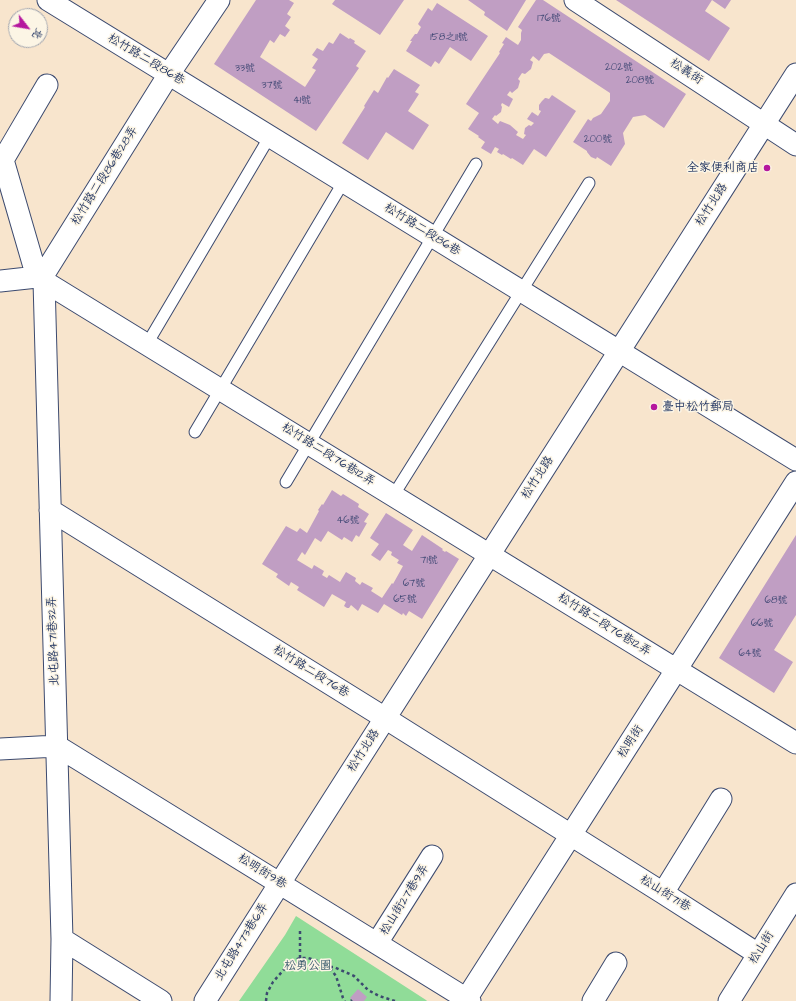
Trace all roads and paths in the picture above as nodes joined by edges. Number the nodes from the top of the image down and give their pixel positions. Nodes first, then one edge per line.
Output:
1 (48, 0) edge
2 (219, 0) edge
3 (575, 0) edge
4 (169, 74) junction
5 (796, 74) edge
6 (47, 85) dead end
7 (764, 124) junction
8 (270, 136) junction
9 (796, 145) edge
10 (476, 164) dead end
11 (344, 181) junction
12 (589, 183) dead end
13 (433, 236) junction
14 (41, 279) junction
15 (0, 282) edge
16 (521, 291) junction
17 (147, 344) junction
18 (619, 351) junction
19 (221, 390) junction
20 (195, 432) dead end
21 (309, 444) junction
22 (796, 460) edge
23 (286, 482) dead end
24 (796, 482) edge
25 (394, 496) junction
26 (50, 510) junction
27 (489, 555) junction
28 (677, 670) junction
29 (385, 718) junction
30 (796, 743) edge
31 (57, 746) junction
32 (0, 750) edge
33 (721, 799) dead end
34 (571, 836) junction
35 (432, 856) dead end
36 (280, 883) junction
37 (663, 893) junction
38 (796, 894) edge
39 (300, 929) dead end
40 (62, 939) junction
41 (377, 943) junction
42 (758, 954) junction
43 (300, 958) junction
44 (616, 963) dead end
45 (329, 967) junction
46 (467, 1000) edge
47 (61, 1001) edge
48 (161, 1001) edge
49 (205, 1001) edge
50 (266, 1001) edge
51 (345, 1001) edge
52 (395, 1001) edge
53 (593, 1001) edge
54 (729, 1001) edge

1 - 4 street, 松竹路二段86巷
2 - 4 street, 松竹路二段86巷28弄
3 - 7 street, 松義街
4 - 8 street, 松竹路二段86巷
4 - 14 street, 松竹路二段86巷28弄
5 - 7 street, 松竹北路
6 - 14 street
7 - 9 street, 松義街
7 - 18 street, 松竹北路
8 - 11 street, 松竹路二段86巷
8 - 17 lane
10 - 13 lane
11 - 13 street, 松竹路二段86巷
11 - 19 lane
12 - 16 lane
13 - 16 street, 松竹路二段86巷
13 - 21 lane
14 - 15 street
14 - 17 street, 松竹路二段76巷12弄
14 - 26 street, 北屯路471巷32弄
16 - 18 street, 松竹路二段86巷
16 - 25 lane
17 - 19 street, 松竹路二段76巷12弄
18 - 22 street, 松竹路二段86巷
18 - 27 street, 松竹北路
19 - 20 lane
19 - 21 street, 松竹路二段76巷12弄
21 - 23 lane
21 - 25 street, 松竹路二段76巷12弄
24 - 28 street, 松明街
25 - 27 street, 松竹路二段76巷12弄
26 - 29 street, 松竹路二段76巷
26 - 31 street, 北屯路471巷32弄
27 - 28 street, 松竹路二段76巷12弄
27 - 29 street, 松竹北路
28 - 30 street, 松竹路二段76巷12弄
28 - 34 street, 松明街
29 - 34 street, 松竹路二段76巷
29 - 36 street, 松竹北路
31 - 32 street
31 - 36 street, 松明街9巷
31 - 40 street, 北屯路471巷32弄
33 - 37 street
34 - 37 street, 松山街71巷
34 - 46 street, 松明街
35 - 41 street, 松山街27巷9弄
36 - 41 street, 松明街9巷
36 - 49 street, 北屯路473巷6弄
37 - 42 street, 松山街71巷
38 - 42 street, 松山街
39 - 43 path
40 - 47 street, 北屯路471巷32弄
40 - 48 street
41 - 46 street, 松明街9巷
42 - 54 street, 松山街
43 - 45 path
43 - 50 path
44 - 53 street
45 - 51 path
45 - 52 path

